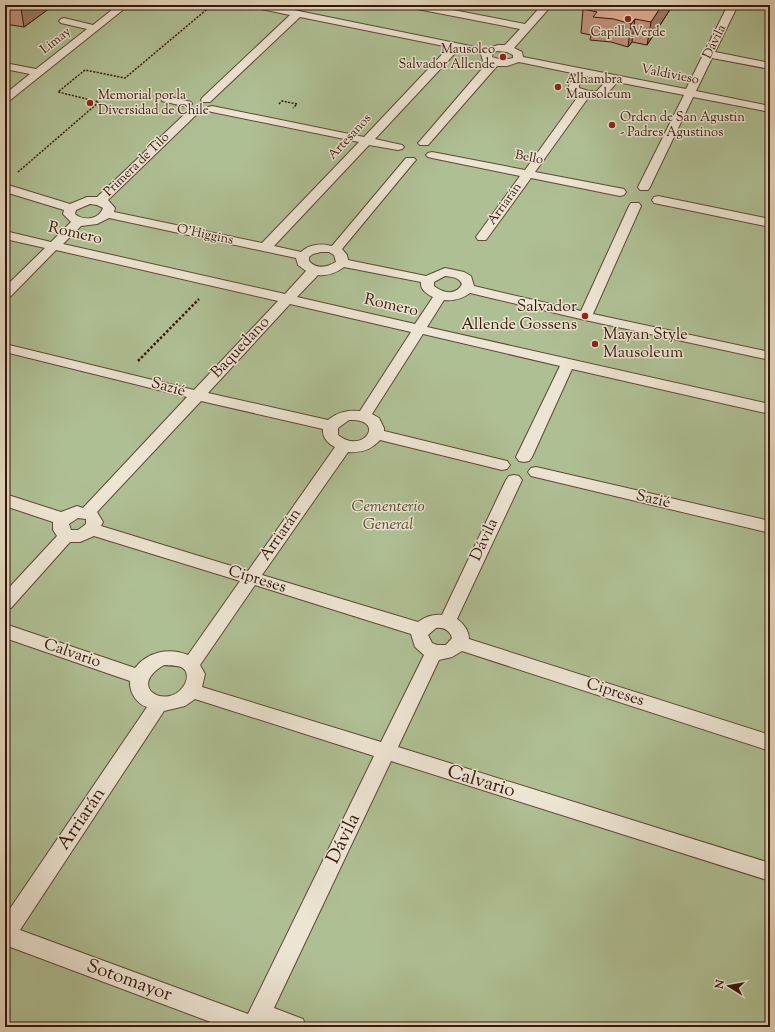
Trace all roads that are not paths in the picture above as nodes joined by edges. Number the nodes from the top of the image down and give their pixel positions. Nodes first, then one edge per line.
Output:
1 (124, 5) edge
2 (255, 5) edge
3 (412, 5) edge
4 (547, 5) edge
5 (734, 5) edge
6 (297, 14) junction
7 (64, 21) dead end
8 (527, 27) junction
9 (95, 28) junction
10 (456, 46) junction
11 (507, 49) junction
12 (487, 52) junction
13 (709, 54) junction
14 (518, 59) junction
15 (494, 62) junction
16 (5, 66) edge
17 (770, 66) edge
18 (584, 72) junction
19 (38, 73) junction
20 (614, 78) junction
21 (690, 93) junction
22 (585, 94) junction
23 (5, 99) edge
24 (166, 99) dead end
25 (209, 105) junction
26 (190, 108) junction
27 (770, 109) edge
28 (366, 141) junction
29 (424, 143) junction
30 (406, 144) junction
31 (432, 155) junction
32 (410, 160) junction
33 (528, 173) junction
34 (644, 187) junction
35 (5, 188) edge
36 (620, 192) junction
37 (658, 200) junction
38 (100, 201) junction
39 (635, 206) junction
40 (71, 208) junction
41 (107, 214) junction
42 (79, 221) junction
43 (770, 223) edge
44 (5, 235) edge
45 (482, 237) dead end
46 (54, 246) junction
47 (265, 248) junction
48 (335, 250) junction
49 (303, 256) junction
50 (342, 263) junction
51 (314, 270) junction
52 (428, 280) junction
53 (468, 288) junction
54 (5, 294) edge
55 (440, 296) junction
56 (287, 300) junction
57 (586, 316) junction
58 (419, 329) junction
59 (5, 348) edge
60 (770, 356) edge
61 (568, 363) junction
62 (197, 395) junction
63 (770, 409) edge
64 (364, 416) junction
65 (331, 426) junction
66 (377, 434) junction
67 (344, 446) junction
68 (524, 457) junction
69 (502, 465) junction
70 (536, 472) junction
71 (514, 480) junction
72 (5, 500) edge
73 (87, 513) junction
74 (64, 519) junction
75 (770, 527) edge
76 (92, 529) junction
77 (67, 535) junction
78 (252, 578) junction
79 (5, 603) edge
80 (447, 622) junction
81 (421, 630) junction
82 (5, 631) edge
83 (459, 643) junction
84 (434, 652) junction
85 (191, 664) junction
86 (139, 677) junction
87 (192, 691) junction
88 (159, 704) junction
89 (770, 743) edge
90 (386, 752) junction
91 (770, 872) edge
92 (5, 934) edge
93 (256, 1023) edge
94 (295, 1027) edge

1 - 9 lane, Limay
2 - 6 lane
3 - 8 lane
4 - 8 lane
5 - 13 lane, Dávila
6 - 10 lane
6 - 25 lane
7 - 9 lane
8 - 11 lane
9 - 19 lane, Limay
10 - 12 lane
10 - 28 lane, Artesanos
11 - 12 lane
11 - 14 lane
12 - 15 lane
13 - 17 lane
13 - 21 lane, Dávila
14 - 15 lane
14 - 18 lane, Valdivieso
15 - 29 lane
16 - 19 lane
18 - 20 lane, Valdivieso
18 - 22 lane
19 - 23 lane, Limay
20 - 21 lane, Valdivieso
20 - 22 lane
21 - 27 lane, Valdivieso
21 - 34 lane, Dávila
22 - 33 lane, Arriarán
24 - 26 lane
25 - 26 lane
25 - 28 lane
26 - 38 lane, Primera de Tilo
28 - 30 lane
28 - 47 lane, Artesanos
29 - 30 lane
29 - 31 lane
30 - 32 lane
31 - 32 lane
31 - 33 lane, Bello
32 - 48 lane
33 - 36 lane, Bello
33 - 45 lane, Arriarán
34 - 36 lane
34 - 37 lane
35 - 40 lane
36 - 39 lane
37 - 39 lane
37 - 43 lane
38 - 40 lane
38 - 41 lane
39 - 57 lane
40 - 42 lane
41 - 42 lane
41 - 47 lane, O'Higgins
42 - 46 lane
44 - 46 lane, Romero
46 - 54 lane
46 - 56 lane, Romero
47 - 49 lane, O'Higgins
48 - 49 lane
48 - 50 lane
49 - 51 lane
50 - 51 lane
50 - 52 lane
51 - 56 lane, Baquedano
52 - 53 lane
52 - 55 lane
53 - 55 lane
53 - 57 lane
55 - 58 lane
56 - 58 lane, Romero
56 - 62 lane, Baquedano
57 - 60 lane
58 - 61 lane, Romero
58 - 64 lane
59 - 62 lane, Sazié
61 - 63 lane, Romero
61 - 68 lane
62 - 65 lane, Sazié
62 - 73 lane, Baquedano
64 - 65 lane
64 - 66 lane
65 - 67 lane
66 - 67 lane
66 - 69 lane
67 - 78 lane, Arriarán
68 - 69 lane
68 - 70 lane
69 - 71 lane
70 - 71 lane
70 - 75 lane, Sazié
71 - 80 lane, Dávila
72 - 74 lane
73 - 74 lane
73 - 76 lane
74 - 77 lane
76 - 77 lane
76 - 78 lane, Cipreses
77 - 79 lane
78 - 81 lane, Cipreses
78 - 85 lane, Arriarán
80 - 81 lane
80 - 83 lane
81 - 84 lane
82 - 86 lane, Calvario
83 - 84 lane
83 - 89 lane, Cipreses
84 - 90 lane, Dávila
85 - 86 lane
85 - 87 lane
86 - 88 lane
87 - 88 lane
87 - 90 lane, Calvario
88 - 92 lane, Arriarán
90 - 91 lane, Calvario
90 - 93 lane, Dávila
92 - 93 lane, Sotomayor
93 - 94 lane, Sotomayor

